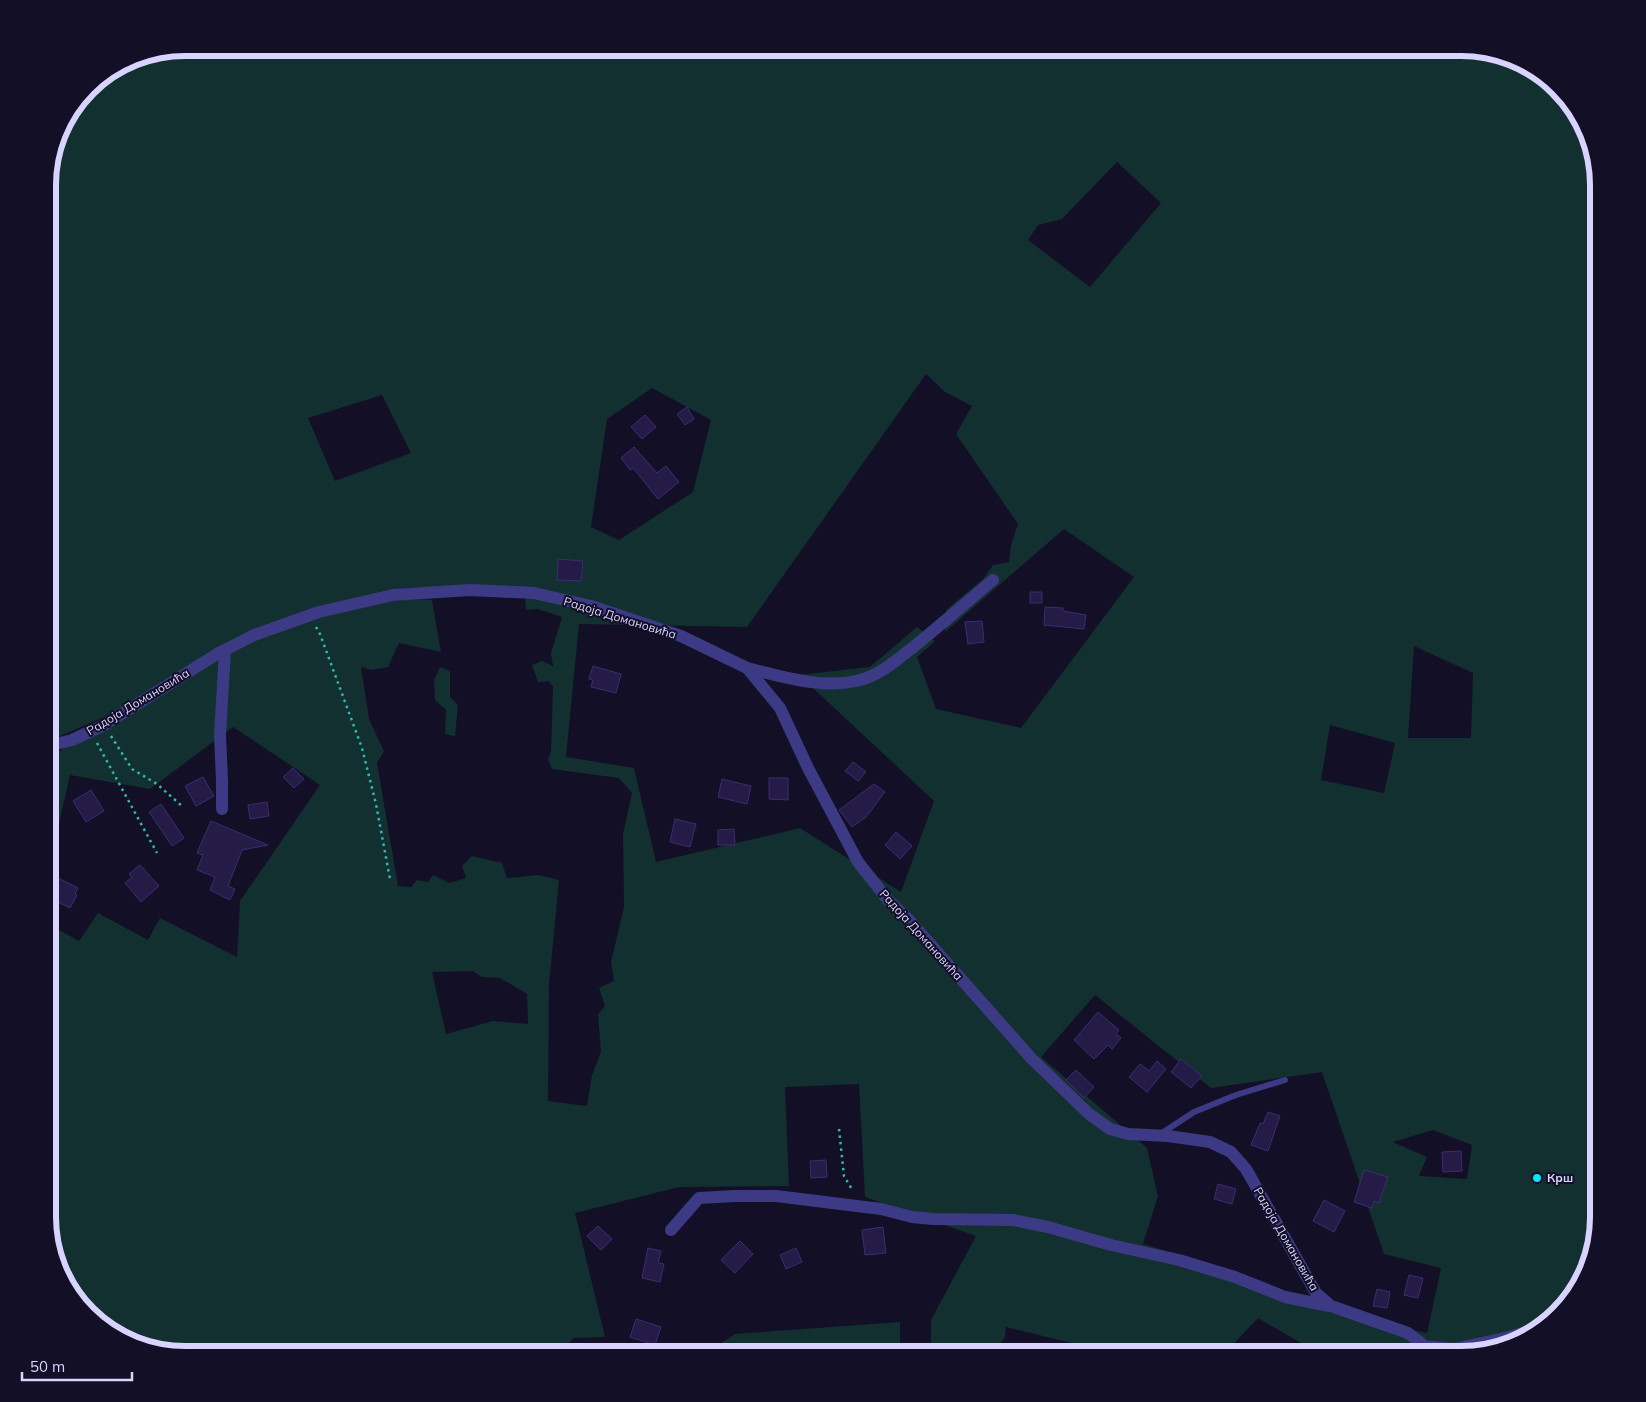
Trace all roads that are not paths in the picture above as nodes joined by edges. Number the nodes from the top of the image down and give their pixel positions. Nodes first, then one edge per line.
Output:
1 (993, 580) dead end
2 (225, 650) junction
3 (747, 668) junction
4 (57, 744) edge
5 (222, 809) dead end
6 (1285, 1080) dead end
7 (1159, 1135) junction
8 (671, 1230) dead end
9 (1332, 1306) junction
10 (1521, 1330) edge
11 (1421, 1343) junction
12 (1423, 1346) edge
13 (1454, 1346) edge
14 (1454, 1346) edge

1 - 3 street, Радоја Домановића
2 - 3 street, Радоја Домановића
2 - 4 street, Радоја Домановића
2 - 5 street
3 - 7 street, Радоја Домановића
6 - 7 lane
7 - 9 street, Радоја Домановића
8 - 9 street
9 - 11 street, Радоја Домановића
10 - 14 lane, Радоја Домановића
11 - 12 street, Радоја Домановића
11 - 13 lane, Радоја Домановића

